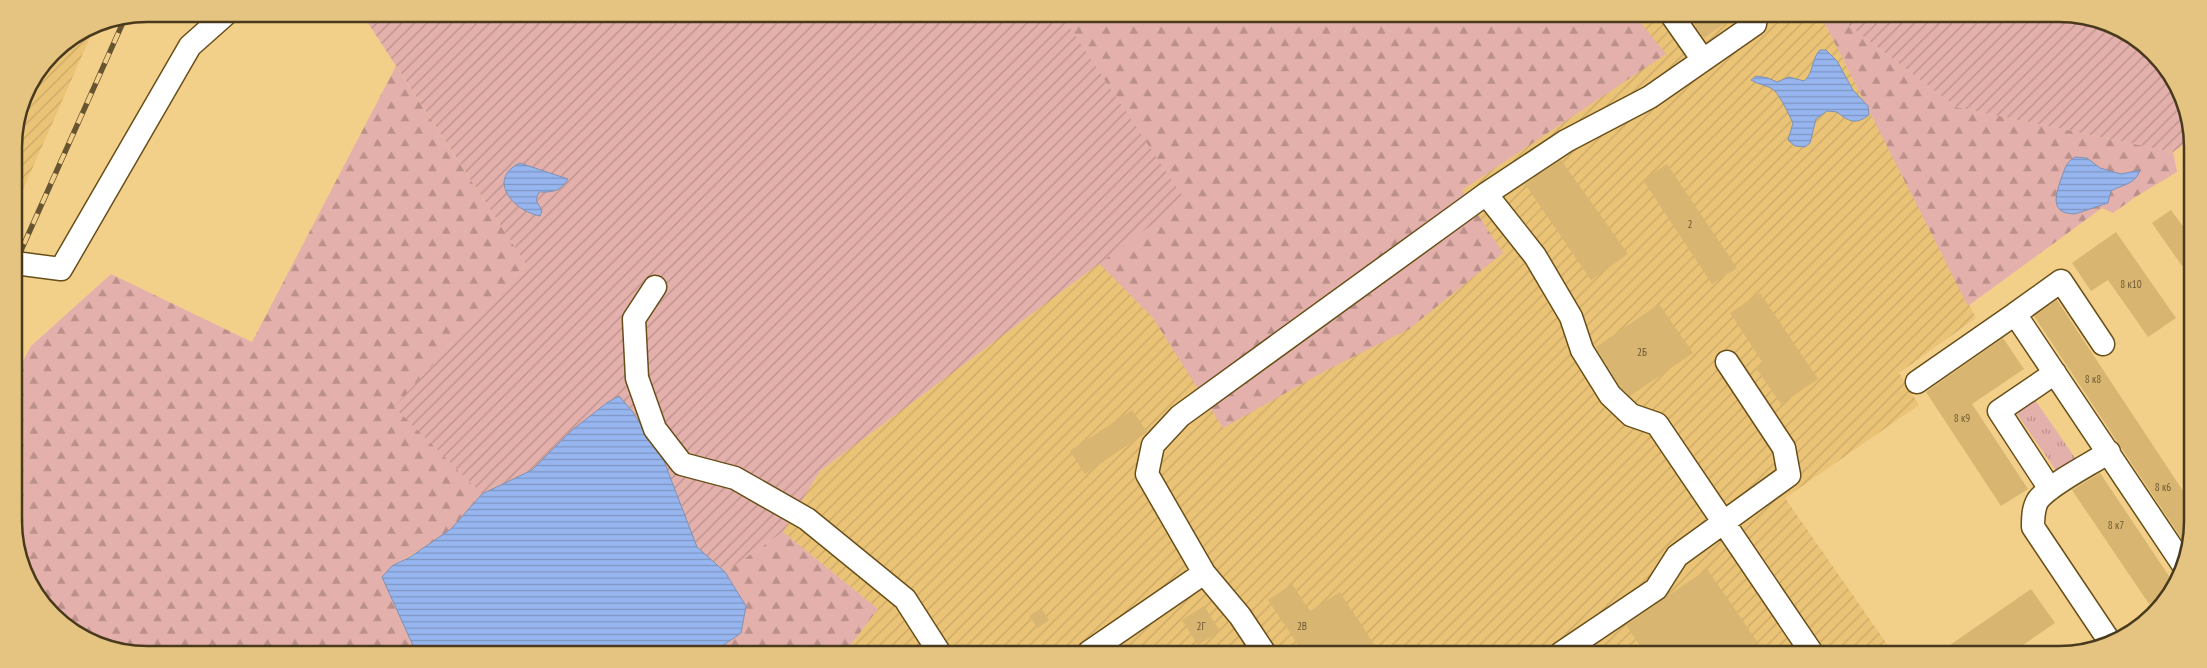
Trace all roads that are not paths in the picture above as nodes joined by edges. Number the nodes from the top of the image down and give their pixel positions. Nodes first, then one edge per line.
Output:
1 (217, 22) edge
2 (1676, 22) edge
3 (1755, 22) edge
4 (1703, 60) junction
5 (1486, 194) junction
6 (23, 264) edge
7 (655, 287) dead end
8 (2015, 314) junction
9 (2103, 344) dead end
10 (1727, 362) dead end
11 (2055, 373) junction
12 (1918, 382) dead end
13 (2109, 452) junction
14 (2050, 489) junction
15 (1724, 524) junction
16 (2179, 558) edge
17 (1204, 573) junction
18 (2106, 637) edge
19 (1260, 645) edge
20 (1572, 645) edge
21 (1807, 645) edge
22 (935, 646) edge
23 (1098, 646) edge

1 - 6 lane
2 - 4 lane
3 - 4 lane
4 - 5 lane
5 - 15 lane
5 - 17 lane
7 - 22 lane
8 - 9 lane
8 - 11 lane
8 - 12 lane
10 - 15 lane
11 - 13 lane
11 - 14 lane
13 - 14 lane
13 - 16 lane
14 - 18 lane
15 - 20 lane
15 - 21 lane
17 - 19 lane
17 - 23 lane

